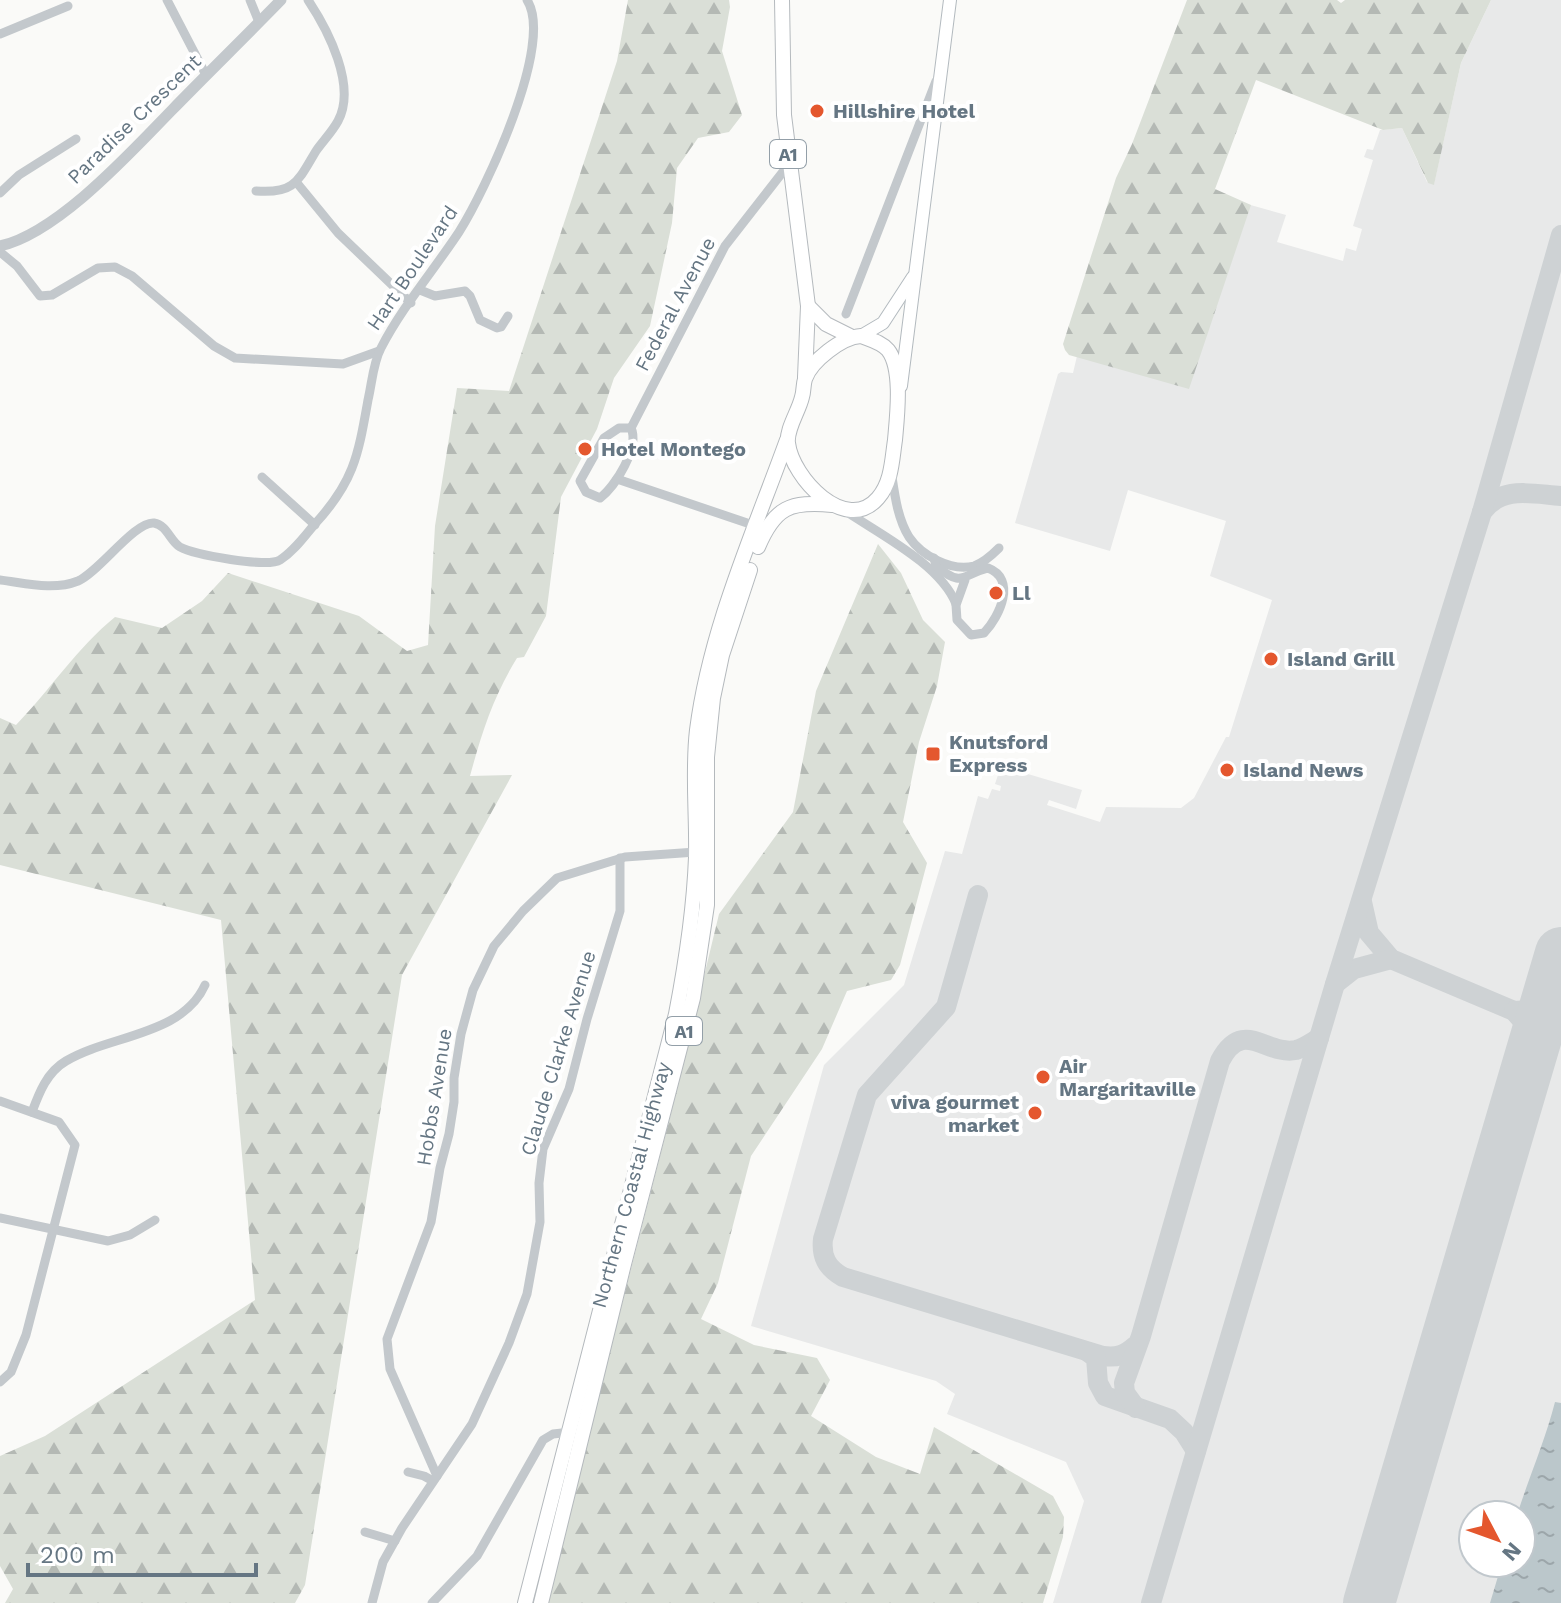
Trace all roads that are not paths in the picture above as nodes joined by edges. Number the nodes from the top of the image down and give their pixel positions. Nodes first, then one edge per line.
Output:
1 (167, 0) edge
2 (250, 0) edge
3 (281, 0) edge
4 (308, 0) edge
5 (527, 0) edge
6 (782, 0) edge
7 (950, 0) edge
8 (68, 6) dead end
9 (259, 22) junction
10 (0, 34) edge
11 (942, 67) junction
12 (206, 75) junction
13 (76, 139) dead end
14 (789, 164) junction
15 (297, 183) junction
16 (256, 191) dead end
17 (0, 193) edge
18 (0, 246) edge
19 (0, 252) edge
20 (917, 270) junction
21 (420, 290) junction
22 (411, 303) junction
23 (808, 306) junction
24 (846, 314) dead end
25 (508, 316) dead end
26 (857, 336) junction
27 (379, 351) junction
28 (805, 377) junction
29 (898, 412) junction
30 (631, 428) junction
31 (787, 440) junction
32 (891, 474) junction
33 (262, 477) dead end
34 (617, 479) junction
35 (835, 506) junction
36 (315, 525) junction
37 (756, 526) junction
38 (999, 548) dead end
39 (934, 558) junction
40 (0, 580) edge
41 (965, 580) junction
42 (956, 605) junction
43 (696, 852) junction
44 (620, 858) junction
45 (205, 985) dead end
46 (0, 1101) edge
47 (32, 1112) junction
48 (0, 1218) edge
49 (155, 1220) dead end
50 (53, 1230) junction
51 (0, 1382) edge
52 (568, 1432) junction
53 (584, 1432) junction
54 (408, 1472) dead end
55 (435, 1479) junction
56 (365, 1532) dead end
57 (395, 1541) junction
58 (372, 1603) edge
59 (432, 1603) edge
60 (525, 1603) edge
61 (541, 1603) edge

1 - 12 street
2 - 9 street
3 - 9 street, Paradise Crescent
4 - 15 street
5 - 21 street, Hart Boulevard
6 - 14 main road, A1
7 - 11 main road
8 - 10 street
9 - 12 street, Paradise Crescent
11 - 20 main road
11 - 24 street
12 - 18 street, Paradise Crescent
13 - 17 street
14 - 23 main road, A1
14 - 30 street, Federal Avenue
15 - 16 street
15 - 22 street
19 - 27 street
20 - 26 main road
20 - 29 main road
21 - 22 street, Hart Boulevard
21 - 25 street
22 - 27 street, Hart Boulevard
23 - 26 main road, A1
23 - 28 main road, A1
26 - 28 main road
26 - 29 main road, A1
27 - 36 street, Hart Boulevard
28 - 31 main road, A1
29 - 32 main road, A1
30 - 34 street, Federal Avenue
30 - 34 street
31 - 35 main road
31 - 37 main road, Northern Coastal Highway / A1
32 - 35 main road, A1
32 - 39 street
33 - 36 street
34 - 37 street
35 - 42 street
35 - 53 main road, Northern Coastal Highway / A1
36 - 40 street, Hart Boulevard
37 - 43 main road, Northern Coastal Highway / A1
38 - 39 street
39 - 41 street
41 - 42 street
41 - 42 street
43 - 44 street, Hobbs Avenue
43 - 52 main road, Northern Coastal Highway / A1
44 - 55 street, Claude Clarke Avenue
44 - 55 street, Hobbs Avenue
45 - 47 street
46 - 47 street
47 - 50 street
48 - 50 street
49 - 50 street
50 - 51 street
52 - 53 street
52 - 59 street
52 - 60 main road, Northern Coastal Highway / A1
53 - 61 main road, Northern Coastal Highway / A1
54 - 55 street
55 - 57 street, Claude Clarke Avenue
56 - 57 street
57 - 58 street, Claude Clarke Avenue

